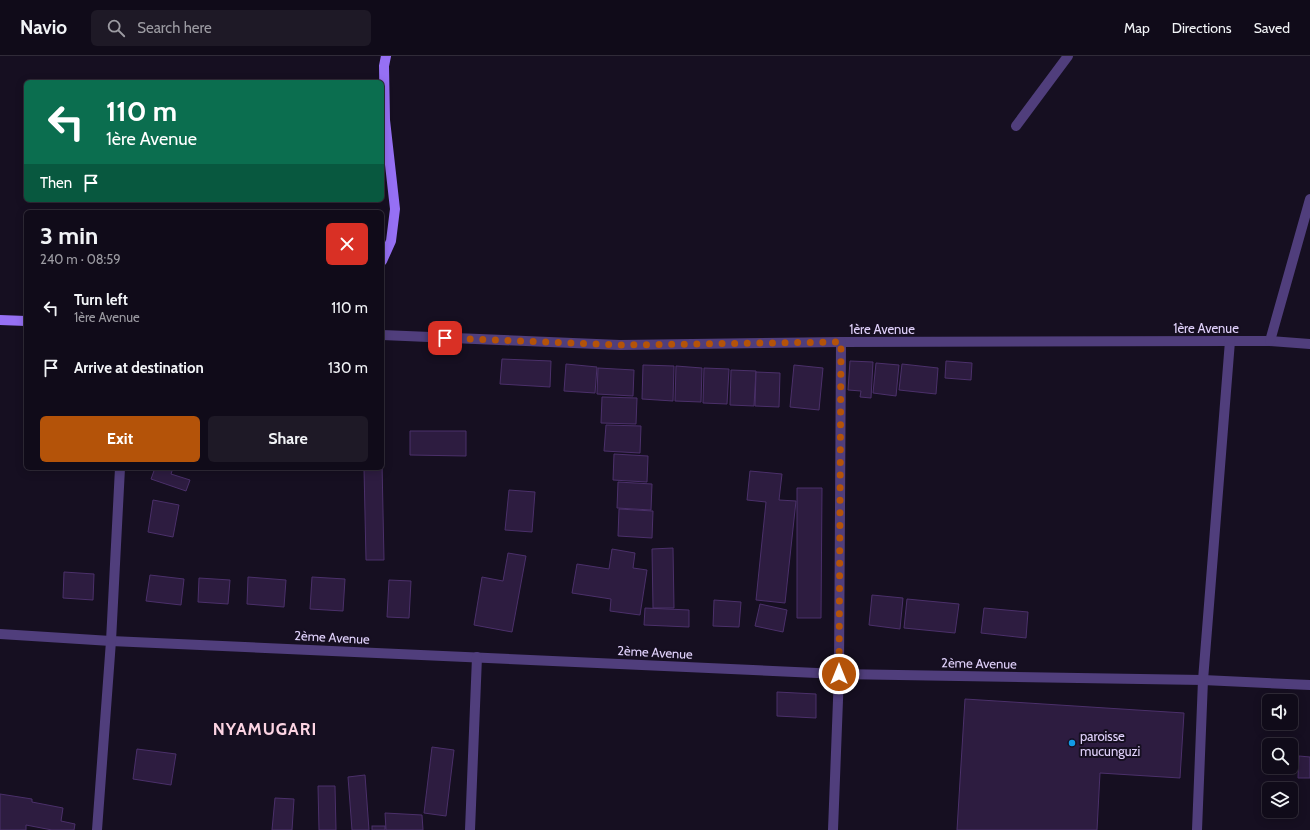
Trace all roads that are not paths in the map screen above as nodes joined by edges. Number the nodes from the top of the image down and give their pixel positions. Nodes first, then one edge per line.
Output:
1 (386, 56) edge
2 (1068, 56) edge
3 (1016, 126) dead end
4 (1310, 200) edge
5 (384, 257) edge
6 (0, 320) edge
7 (24, 320) edge
8 (384, 335) edge
9 (1230, 341) junction
10 (1270, 341) junction
11 (841, 342) junction
12 (1310, 344) edge
13 (120, 470) edge
14 (0, 634) edge
15 (111, 641) junction
16 (477, 657) junction
17 (839, 674) junction
18 (1203, 680) junction
19 (1310, 686) edge
20 (97, 830) edge
21 (470, 830) edge
22 (833, 830) edge
23 (1197, 830) edge

1 - 5 main road
2 - 3 street
4 - 10 street
6 - 7 main road
8 - 11 street, 1ère Avenue
9 - 10 street, 1ère Avenue
9 - 11 street, 1ère Avenue
9 - 18 street
10 - 12 street, 1ère Avenue
11 - 17 street
13 - 15 street
14 - 15 street, 2ème Avenue
15 - 16 street, 2ème Avenue
15 - 20 street
16 - 17 street, 2ème Avenue
16 - 21 street
17 - 18 street, 2ème Avenue
17 - 22 street
18 - 19 street, 2ème Avenue
18 - 23 street

